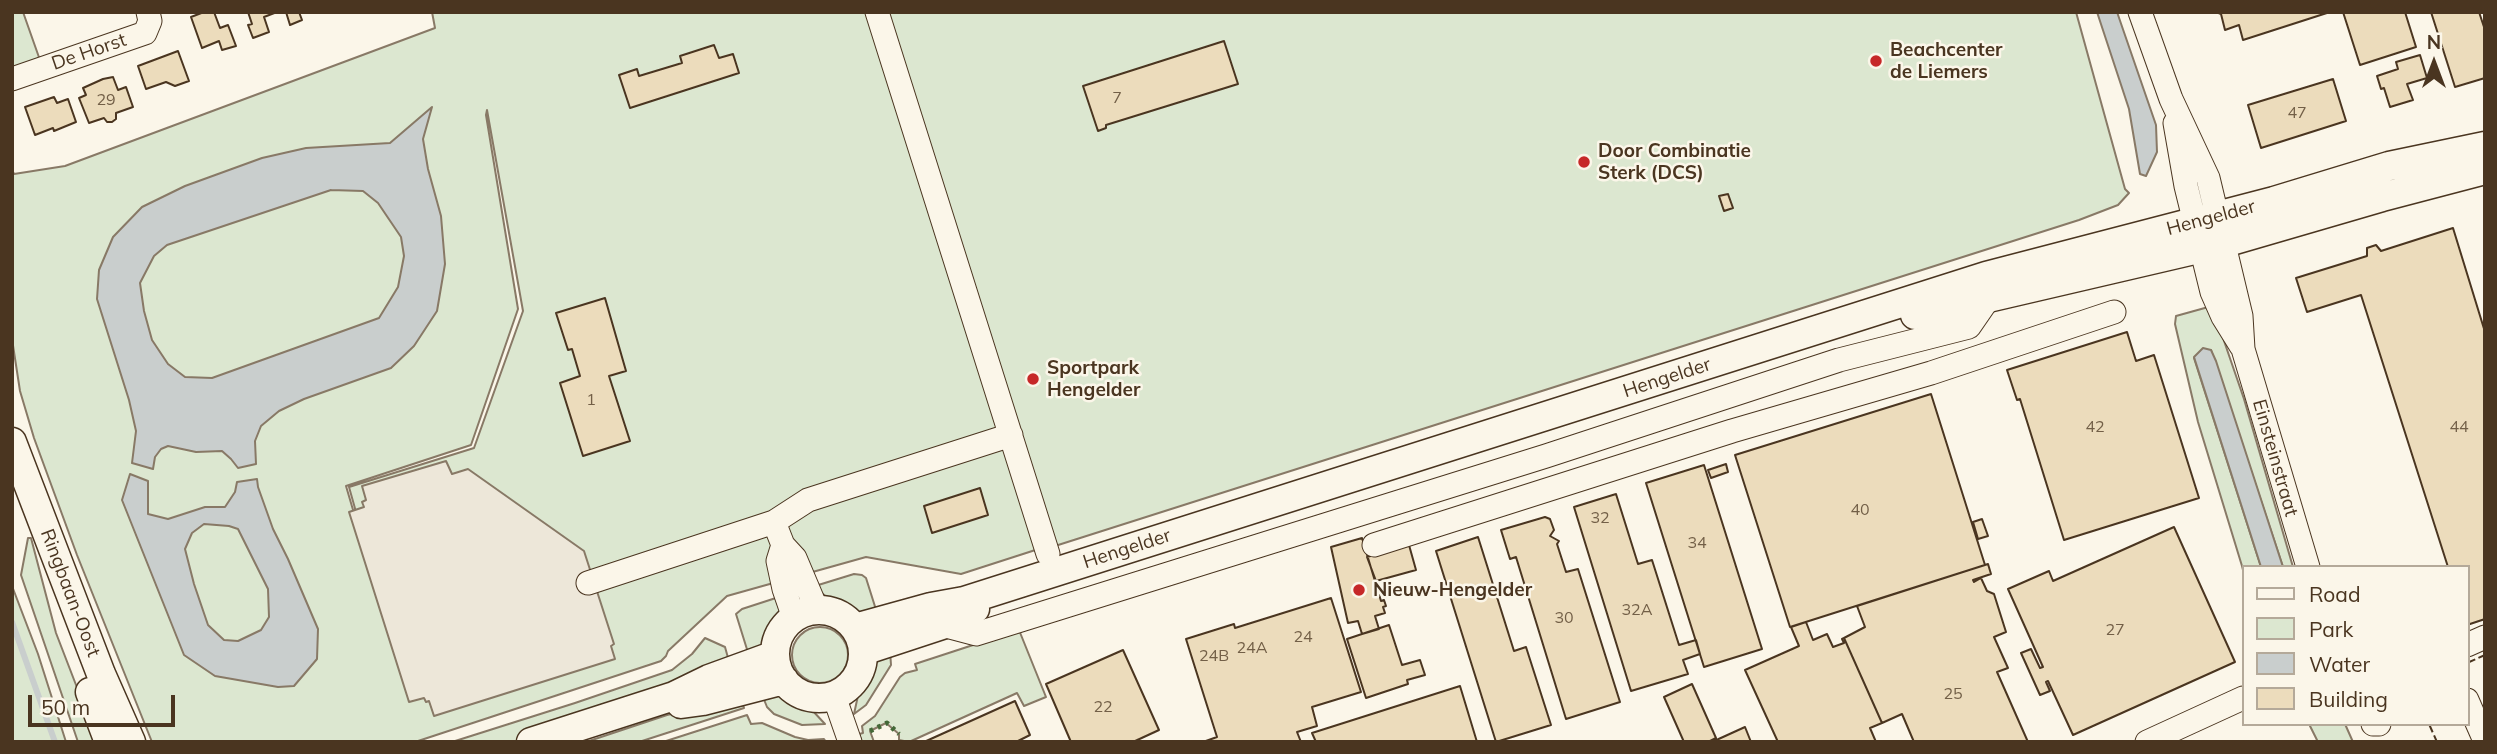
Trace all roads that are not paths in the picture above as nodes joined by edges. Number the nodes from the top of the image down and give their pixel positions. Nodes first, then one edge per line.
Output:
1 (148, 12) edge
2 (877, 12) edge
3 (2140, 12) edge
4 (12, 79) edge
5 (2485, 146) edge
6 (2485, 170) edge
7 (2206, 219) junction
8 (2212, 246) junction
9 (1989, 298) junction
10 (2114, 312) dead end
11 (1922, 340) junction
12 (1931, 373) junction
13 (1721, 398) junction
14 (1732, 431) junction
15 (1611, 434) junction
16 (1011, 435) junction
17 (12, 442) edge
18 (1546, 456) junction
19 (1622, 466) junction
20 (12, 468) edge
21 (1557, 487) junction
22 (1406, 499) junction
23 (774, 522) junction
24 (1417, 531) junction
25 (1374, 545) dead end
26 (1048, 554) dead end
27 (2307, 565) edge
28 (588, 583) dead end
29 (806, 614) junction
30 (942, 625) junction
31 (2485, 637) edge
32 (859, 640) junction
33 (2469, 644) edge
34 (779, 667) junction
35 (2485, 690) edge
36 (834, 695) junction
37 (2242, 698) edge
38 (2469, 698) edge
39 (2469, 704) edge
40 (2485, 741) edge
41 (109, 742) edge
42 (131, 742) edge
43 (531, 742) edge
44 (564, 742) edge
45 (850, 742) edge
46 (2147, 742) edge

1 - 4 street, De Horst
2 - 16 street
3 - 7 street, Einsteinstraat
5 - 7 main road, Hengelder
6 - 8 main road, Hengelder
7 - 8 street, Einsteinstraat
7 - 32 main road, Hengelder
8 - 9 main road, Hengelder
8 - 27 street, Einsteinstraat
9 - 11 street, Hengelder
9 - 30 main road, Hengelder
10 - 12 street
11 - 12 street
11 - 13 street, Hengelder
12 - 14 street
13 - 14 street
13 - 15 street, Hengelder
14 - 19 street
15 - 18 street, Hengelder
15 - 19 street
16 - 23 street
16 - 26 street
17 - 42 main road, Ringbaan-Oost
18 - 21 street
18 - 22 street, Hengelder
19 - 21 street
20 - 41 main road, Ringbaan-Oost
21 - 24 street
22 - 24 street
22 - 30 street, Hengelder
23 - 28 street
23 - 29 street
24 - 25 street
29 - 32 main road
29 - 34 main road
30 - 32 main road, Hengelder
31 - 33 street
32 - 36 main road
34 - 36 main road
34 - 43 main road
34 - 44 main road
35 - 38 street
36 - 45 street
37 - 46 street
39 - 40 street

